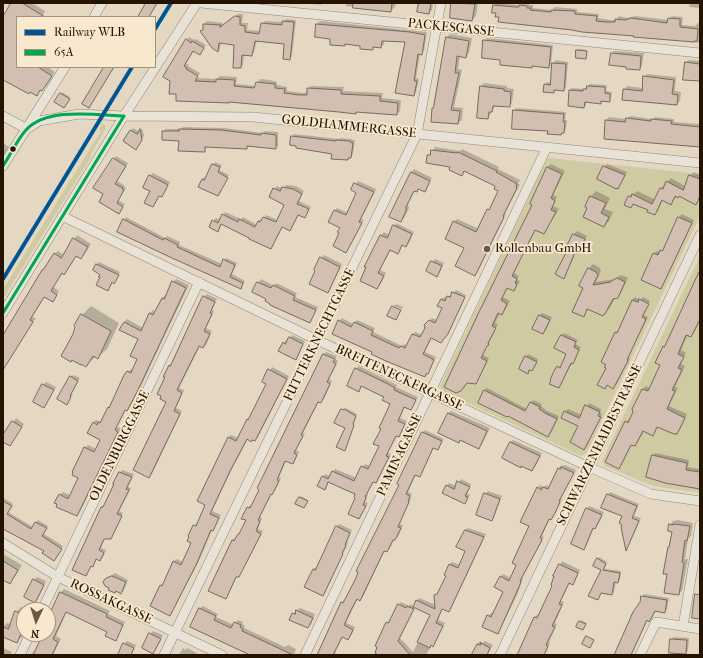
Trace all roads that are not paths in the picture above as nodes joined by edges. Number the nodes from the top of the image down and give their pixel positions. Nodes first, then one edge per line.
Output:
1 (102, 3) edge
2 (196, 3) edge
3 (201, 3) edge
4 (441, 3) edge
5 (95, 16) edge
6 (436, 27) junction
7 (700, 53) edge
8 (156, 66) edge
9 (64, 68) edge
10 (155, 68) edge
11 (3, 116) edge
12 (124, 116) junction
13 (27, 129) junction
14 (417, 134) junction
15 (547, 147) junction
16 (700, 163) edge
17 (3, 166) edge
18 (62, 216) junction
19 (700, 235) edge
20 (199, 282) junction
21 (3, 312) edge
22 (317, 340) junction
23 (430, 393) junction
24 (589, 467) junction
25 (700, 501) edge
26 (700, 525) edge
27 (3, 543) edge
28 (58, 577) junction
29 (46, 602) edge
30 (683, 626) junction
31 (700, 629) edge
32 (175, 632) junction
33 (26, 642) edge
34 (20, 655) edge
35 (164, 655) edge
36 (222, 655) edge
37 (305, 655) edge
38 (500, 655) edge
39 (640, 655) edge

1 - 5 street
2 - 8 street
3 - 6 street, PACKESGASSE
4 - 6 street, FUTTERKNECHTGASSE
6 - 7 street, PACKESGASSE
6 - 14 street, FUTTERKNECHTGASSE
9 - 13 street
10 - 12 street
11 - 13 street
12 - 13 street, GOLDHAMMERGASSE
12 - 14 street, GOLDHAMMERGASSE
12 - 18 street
13 - 17 street
14 - 15 street, GOLDHAMMERGASSE
14 - 22 street, FUTTERKNECHTGASSE
15 - 16 street, GOLDHAMMERGASSE
15 - 23 street, PAMINAGASSE
18 - 20 street, BREITENECKERGASSE
18 - 21 street
19 - 24 street, SCHWARZENHAIDESTRASSE
20 - 22 street, BREITENECKERGASSE
20 - 28 street, OLDENBURGGASSE
22 - 23 street, BREITENECKERGASSE
22 - 32 street, FUTTERKNECHTGASSE
23 - 24 street, BREITENECKERGASSE
23 - 37 street, PAMINAGASSE
24 - 25 street, BREITENECKERGASSE
24 - 38 street, SCHWARZENHAIDESTRASSE
26 - 30 street
27 - 28 street, ROSSAKGASSE
28 - 29 street, OLDENBURGGASSE
28 - 32 street, ROSSAKGASSE
30 - 31 street
30 - 39 street
32 - 35 street, FUTTERKNECHTGASSE
32 - 36 street, ROSSAKGASSE
33 - 34 street

